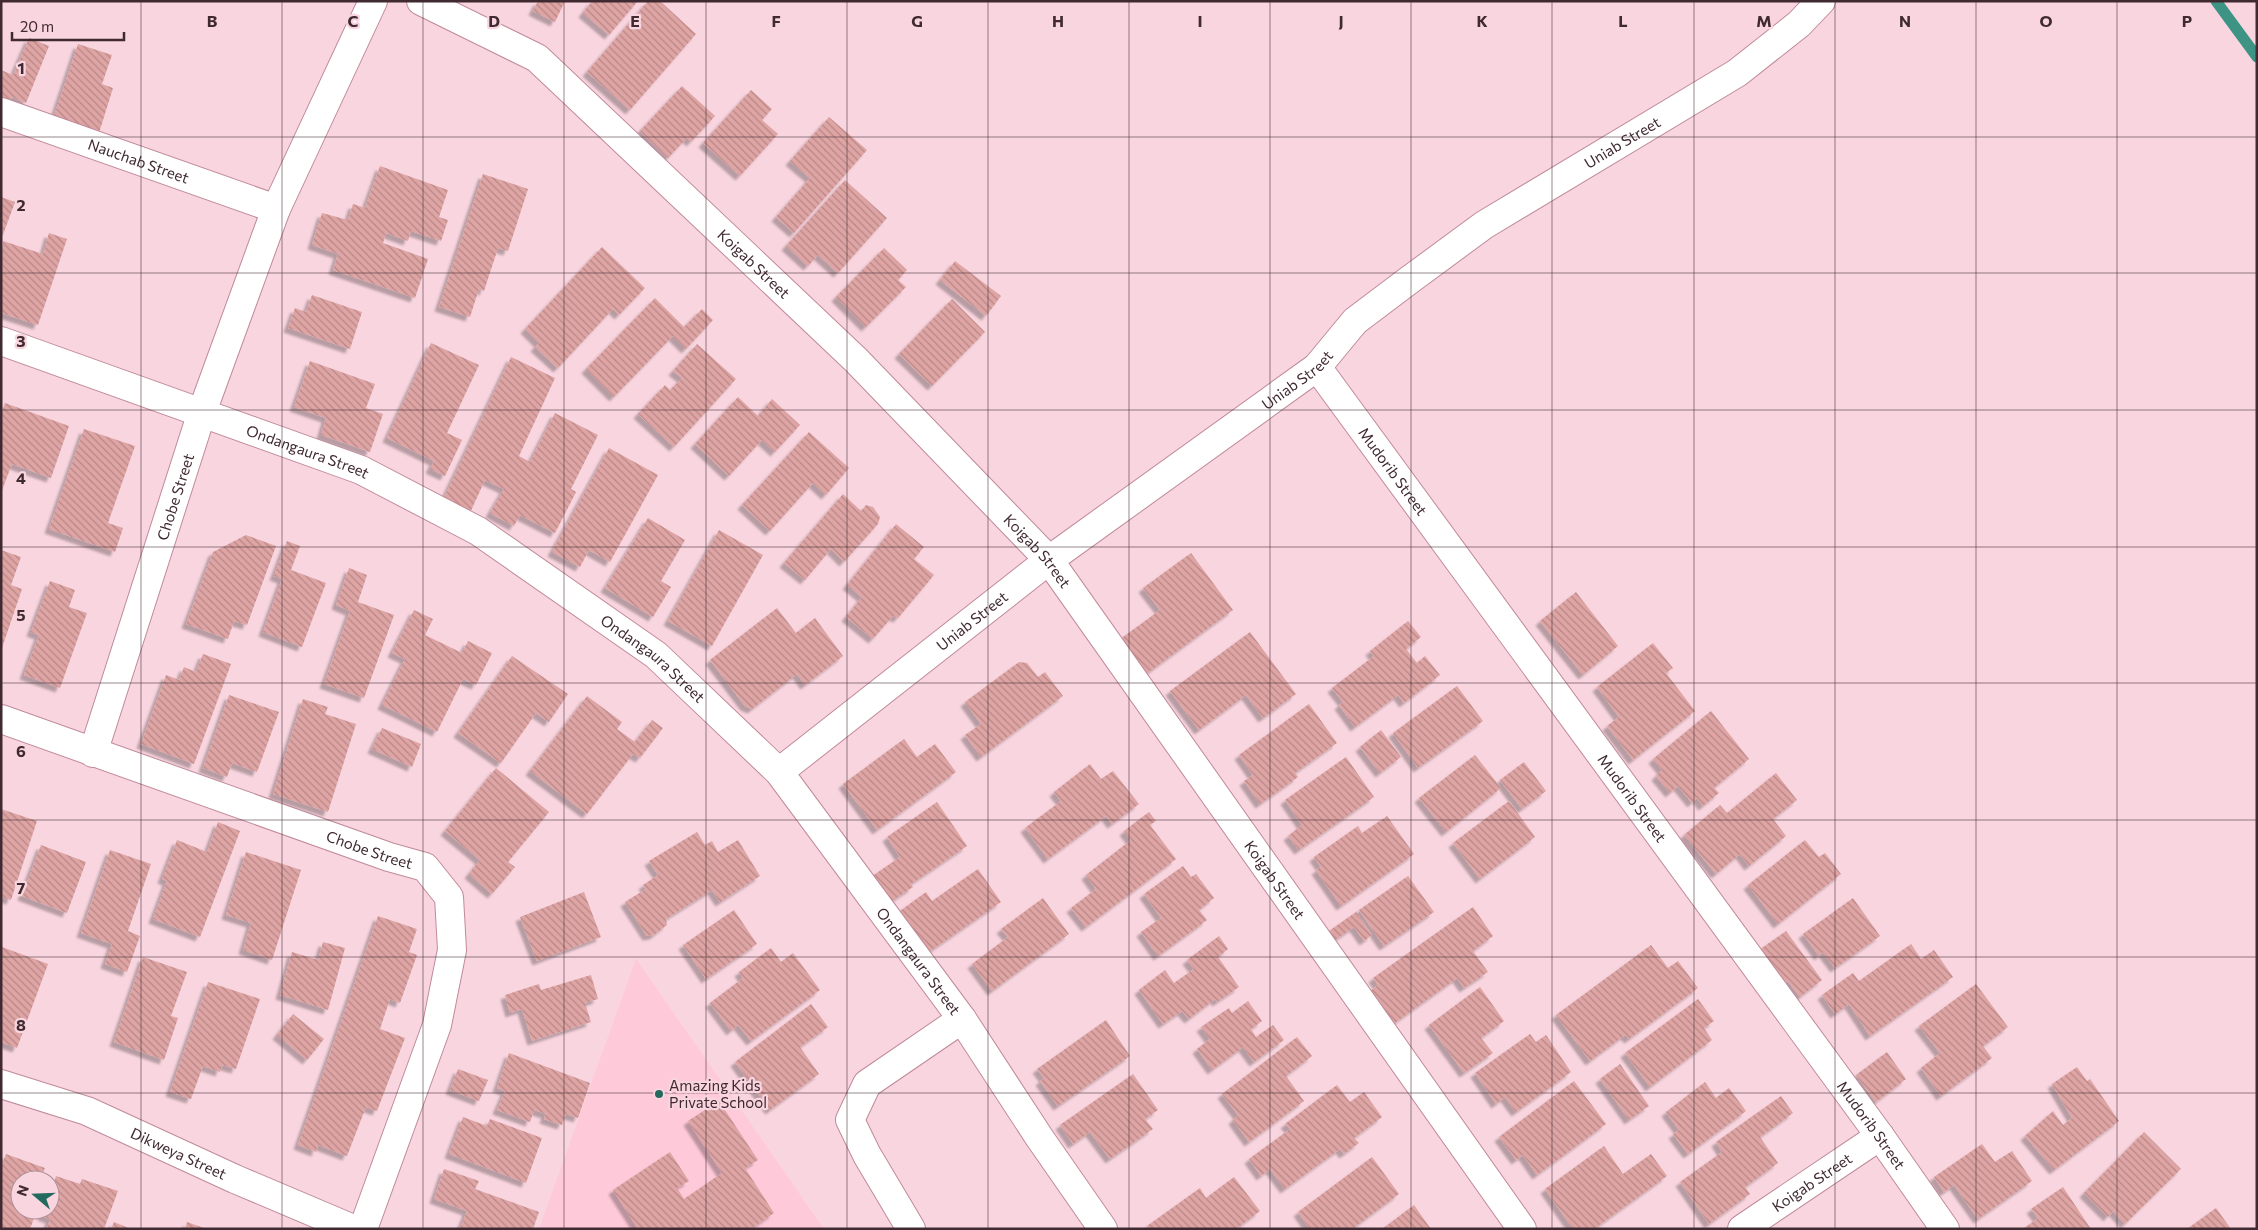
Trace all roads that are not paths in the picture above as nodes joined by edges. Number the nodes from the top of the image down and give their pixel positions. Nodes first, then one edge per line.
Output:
1 (373, 1) edge
2 (421, 1) edge
3 (1821, 1) edge
4 (1, 112) edge
5 (276, 209) junction
6 (1, 341) edge
7 (1317, 367) junction
8 (202, 412) junction
9 (1049, 560) junction
10 (1, 719) edge
11 (93, 753) junction
12 (779, 772) junction
13 (962, 1019) junction
14 (1, 1084) edge
15 (1880, 1136) junction
16 (353, 1229) edge
17 (363, 1229) edge
18 (911, 1229) edge
19 (1103, 1229) edge
20 (1522, 1229) edge
21 (1742, 1229) edge
22 (1945, 1229) edge

1 - 5 street
2 - 9 street, Koigab Street
3 - 7 street, Uniab Street
4 - 5 street, Nauchab Street
5 - 8 street
6 - 8 street, Ondangaura Street
7 - 9 street, Uniab Street
7 - 15 street, Mudorib Street
8 - 11 street, Chobe Street
8 - 12 street, Ondangaura Street
9 - 12 street, Uniab Street
9 - 20 street, Koigab Street
10 - 11 street, Chobe Street
11 - 17 street, Chobe Street
12 - 13 street, Ondangaura Street
13 - 18 street
13 - 19 street, Ondangaura Street
14 - 16 street, Dikweya Street
15 - 21 street, Koigab Street
15 - 22 street, Mudorib Street

